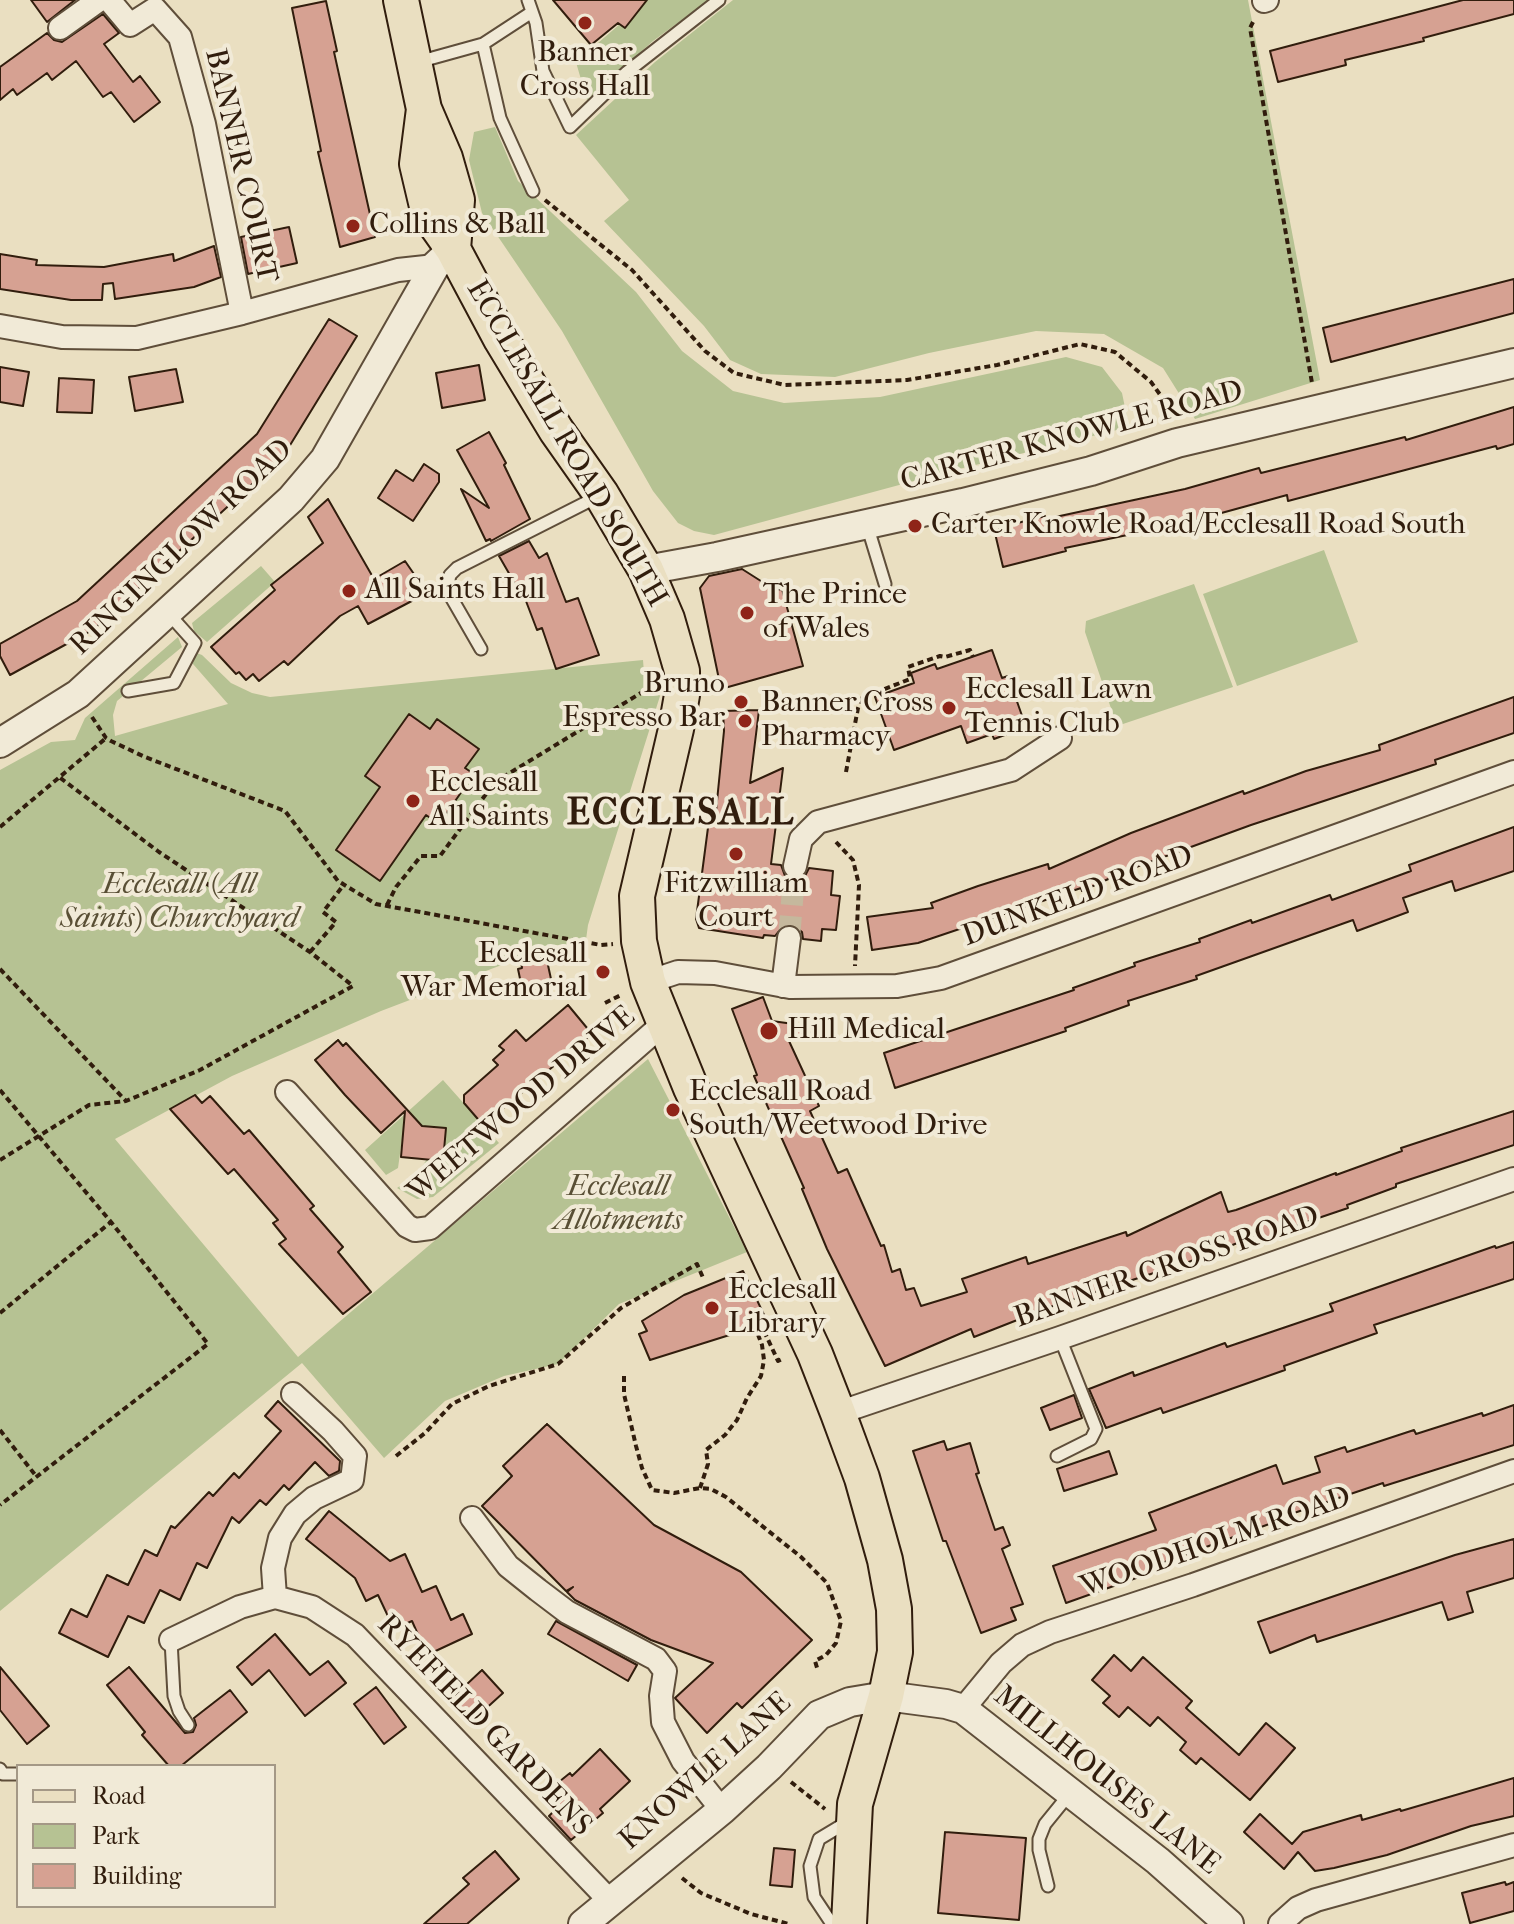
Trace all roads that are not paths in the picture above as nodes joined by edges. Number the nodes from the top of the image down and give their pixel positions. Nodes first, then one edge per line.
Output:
1 (99, 0) edge
2 (109, 0) edge
3 (401, 0) edge
4 (719, 0) edge
5 (530, 6) edge
6 (60, 28) dead end
7 (483, 44) junction
8 (415, 63) junction
9 (533, 191) road end
10 (444, 257) junction
11 (242, 313) junction
12 (0, 326) edge
13 (1514, 363) edge
14 (601, 494) junction
15 (867, 525) junction
16 (646, 570) junction
17 (885, 584) dead end
18 (168, 612) junction
19 (481, 649) dead end
20 (128, 691) dead end
21 (1060, 738) dead end
22 (0, 743) edge
23 (1514, 772) edge
24 (795, 866) tunnel mouth
25 (789, 938) tunnel mouth
26 (648, 982) junction
27 (783, 986) junction
28 (663, 1024) junction
29 (287, 1092) dead end
30 (1514, 1179) edge
31 (1060, 1338) junction
32 (293, 1394) dead end
33 (838, 1413) junction
34 (1057, 1456) dead end
35 (1514, 1471) edge
36 (472, 1518) dead end
37 (275, 1597) junction
38 (171, 1640) joint
39 (886, 1696) junction
40 (963, 1709) junction
41 (188, 1725) dead end
42 (1072, 1792) junction
43 (722, 1810) junction
44 (848, 1822) junction
45 (1514, 1845) edge
46 (1048, 1886) dead end
47 (610, 1901) junction
48 (583, 1924) edge
49 (832, 1924) edge
50 (849, 1924) edge
51 (1229, 1924) edge
52 (1280, 1924) edge

1 - 6 street
2 - 11 street, BANNER COURT
3 - 8 main road, ECCLESALL ROAD SOUTH
4 - 5 lane
5 - 7 lane
7 - 8 lane
7 - 9 lane
8 - 10 main road, ECCLESALL ROAD SOUTH
10 - 11 street
10 - 14 main road, ECCLESALL ROAD SOUTH
10 - 18 street, RINGINGLOW ROAD
11 - 12 street
13 - 15 street, CARTER KNOWLE ROAD
14 - 16 main road, ECCLESALL ROAD SOUTH
14 - 19 lane
15 - 16 street, CARTER KNOWLE ROAD
15 - 17 lane
16 - 26 main road, ECCLESALL ROAD SOUTH
18 - 20 lane
18 - 22 street, RINGINGLOW ROAD
21 - 24 street
23 - 27 street, DUNKELD ROAD
25 - 27 street
26 - 27 street, DUNKELD ROAD
26 - 28 main road, ECCLESALL ROAD SOUTH
28 - 29 street, WEETWOOD DRIVE
28 - 33 main road, ECCLESALL ROAD SOUTH
30 - 31 street, BANNER CROSS ROAD
31 - 33 street, BANNER CROSS ROAD
31 - 34 lane
32 - 37 street
33 - 39 main road, ECCLESALL ROAD SOUTH
35 - 40 street, WOODHOLM ROAD
36 - 43 street
37 - 38 street
37 - 47 street, RYEFIELD GARDENS
38 - 41 lane
39 - 40 street, MILLHOUSES LANE
39 - 43 street, KNOWLE LANE
39 - 44 main road, ECCLESALL ROAD SOUTH
40 - 42 street, MILLHOUSES LANE
42 - 46 lane
42 - 51 street, MILLHOUSES LANE
43 - 47 street, KNOWLE LANE
44 - 49 lane
44 - 50 main road, ECCLESALL ROAD SOUTH
45 - 52 street
47 - 48 street, KNOWLE LANE

